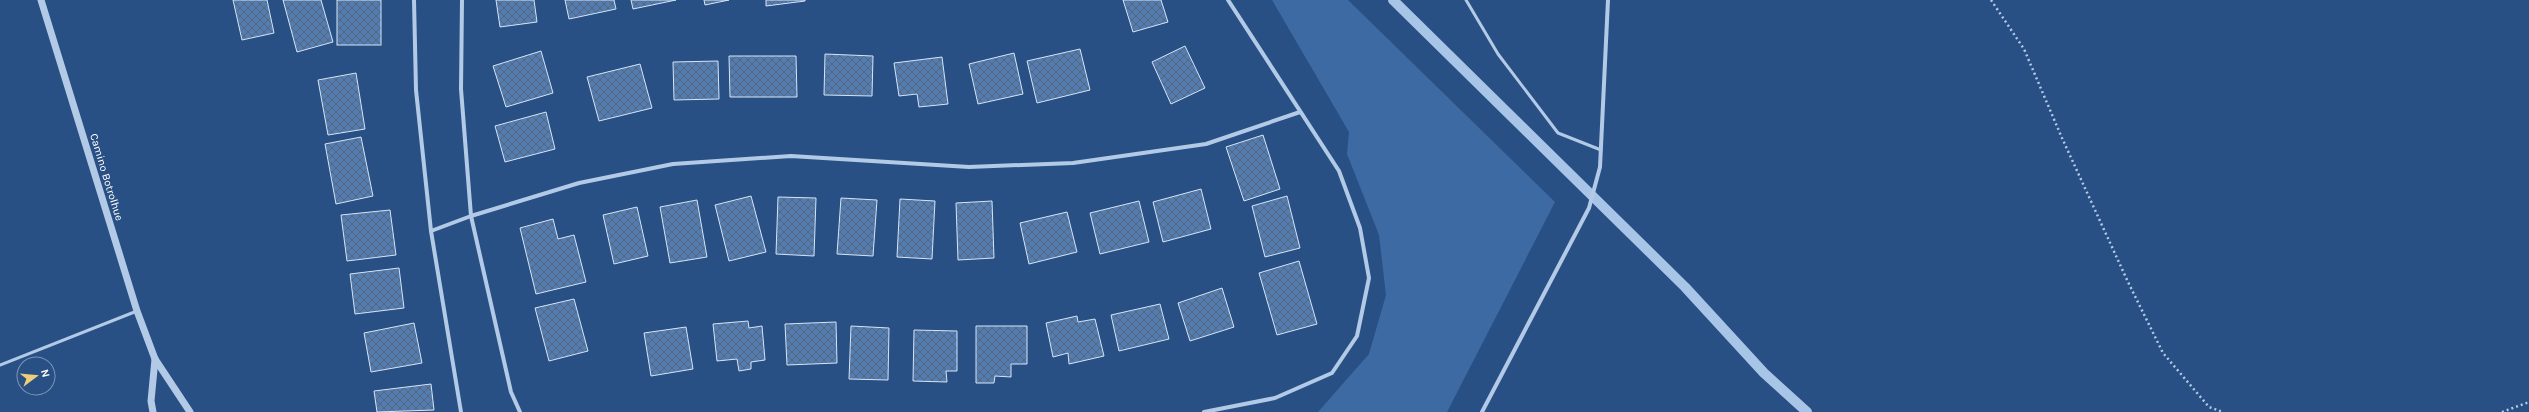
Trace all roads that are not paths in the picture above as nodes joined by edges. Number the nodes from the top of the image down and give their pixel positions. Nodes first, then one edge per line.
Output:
1 (41, 0) edge
2 (414, 0) edge
3 (462, 0) edge
4 (1228, 0) edge
5 (1466, 0) edge
6 (1608, 0) edge
7 (1300, 112) junction
8 (1601, 150) junction
9 (471, 216) junction
10 (431, 231) junction
11 (137, 310) junction
12 (155, 359) junction
13 (0, 365) edge
14 (153, 412) edge
15 (190, 412) edge
16 (461, 412) edge
17 (520, 412) edge
18 (1204, 412) edge
19 (1482, 412) edge

1 - 11 street, Camino Botrolhue
2 - 10 street
3 - 9 street
4 - 7 street
5 - 8 lane
6 - 8 street
7 - 9 street
7 - 18 street
8 - 19 street
9 - 10 street
9 - 17 street
10 - 16 street
11 - 12 street, Camino Botrolhue
11 - 13 lane
12 - 14 street, Camino Botrolhue
12 - 15 street, Camino Botrolhue

